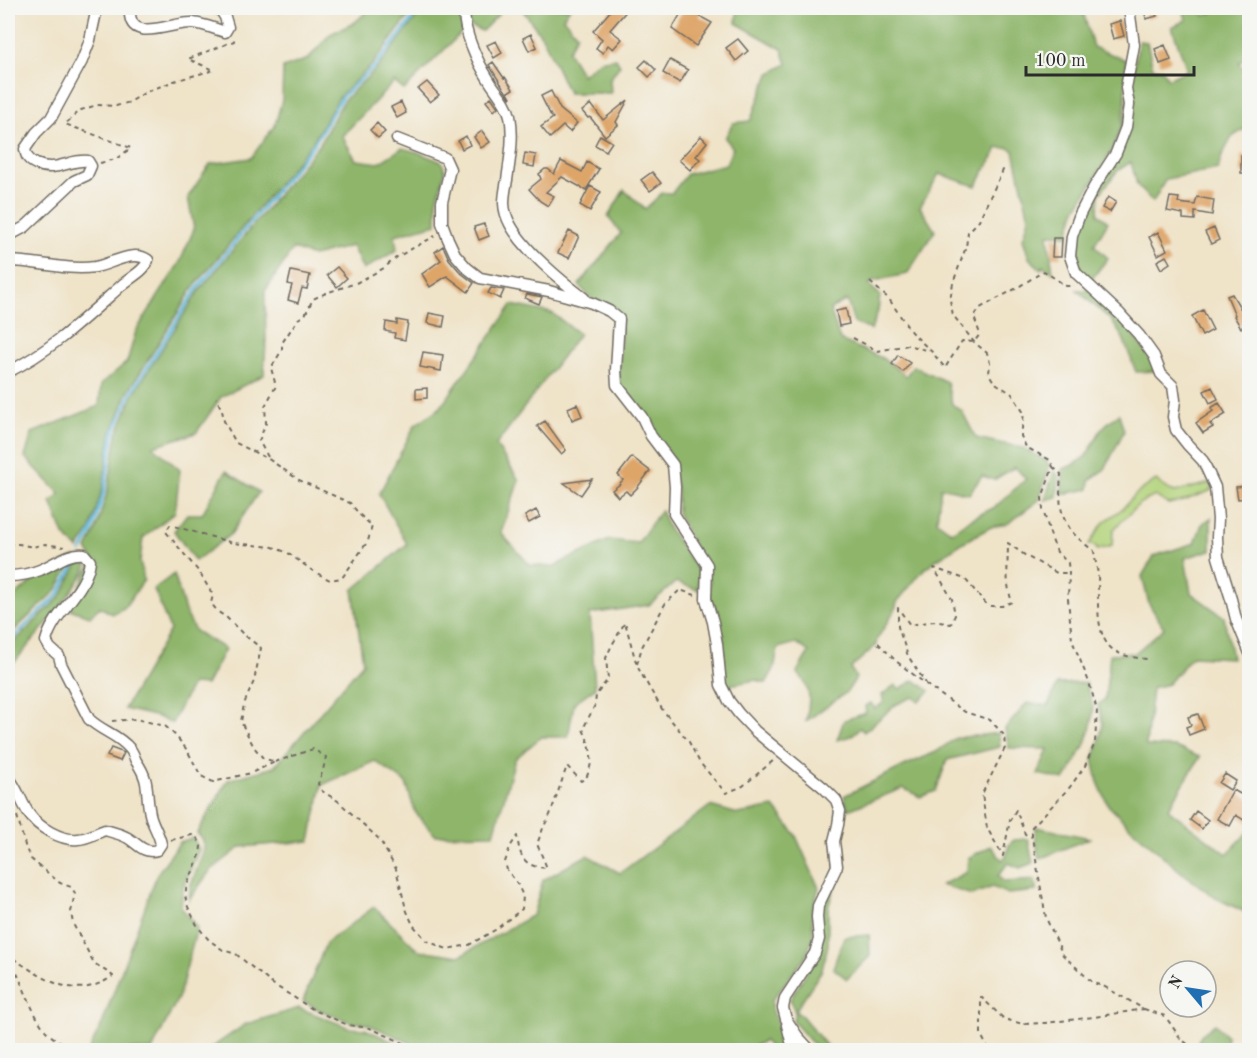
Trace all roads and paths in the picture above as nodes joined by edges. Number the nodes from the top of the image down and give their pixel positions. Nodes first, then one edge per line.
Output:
1 (97, 8) edge
2 (130, 8) edge
3 (219, 8) edge
4 (465, 8) edge
5 (1129, 8) edge
6 (228, 27) junction
7 (397, 139) dead end
8 (91, 166) junction
9 (1005, 166) dead end
10 (445, 231) junction
11 (8, 236) edge
12 (8, 261) edge
13 (870, 282) dead end
14 (1089, 286) junction
15 (592, 303) junction
16 (853, 338) dead end
17 (974, 342) junction
18 (932, 352) junction
19 (8, 372) edge
20 (216, 398) dead end
21 (270, 460) junction
22 (1053, 467) junction
23 (8, 544) edge
24 (75, 553) junction
25 (1069, 573) junction
26 (8, 576) edge
27 (706, 599) junction
28 (878, 643) dead end
29 (1250, 653) edge
30 (1147, 659) dead end
31 (637, 666) junction
32 (927, 685) junction
33 (94, 724) junction
34 (784, 754) junction
35 (275, 762) junction
36 (8, 777) edge
37 (16, 813) dead end
38 (1032, 837) junction
39 (160, 840) junction
40 (1144, 1009) junction
41 (786, 1019) junction
42 (78, 1050) edge
43 (413, 1050) edge
44 (796, 1050) edge
45 (810, 1050) edge
46 (989, 1050) edge
47 (1195, 1050) edge

1 - 8 street
2 - 6 street
3 - 6 street
4 - 15 street
5 - 14 street
6 - 8 path
7 - 10 street
8 - 11 street
9 - 17 path
10 - 15 street
10 - 21 path
12 - 19 street
13 - 18 path
14 - 17 path
14 - 29 street
15 - 27 street
16 - 18 path
17 - 18 path
17 - 22 path
20 - 21 path
21 - 35 path
22 - 25 path
22 - 30 path
23 - 24 path
24 - 26 street
24 - 33 street
25 - 32 path
25 - 38 path
27 - 31 path
27 - 34 street
28 - 32 path
31 - 34 path
31 - 35 path
32 - 38 path
33 - 35 path
33 - 39 street
34 - 41 street
36 - 39 street
37 - 42 path
38 - 40 path
39 - 43 path
40 - 46 path
40 - 47 path
41 - 44 street
41 - 45 street

